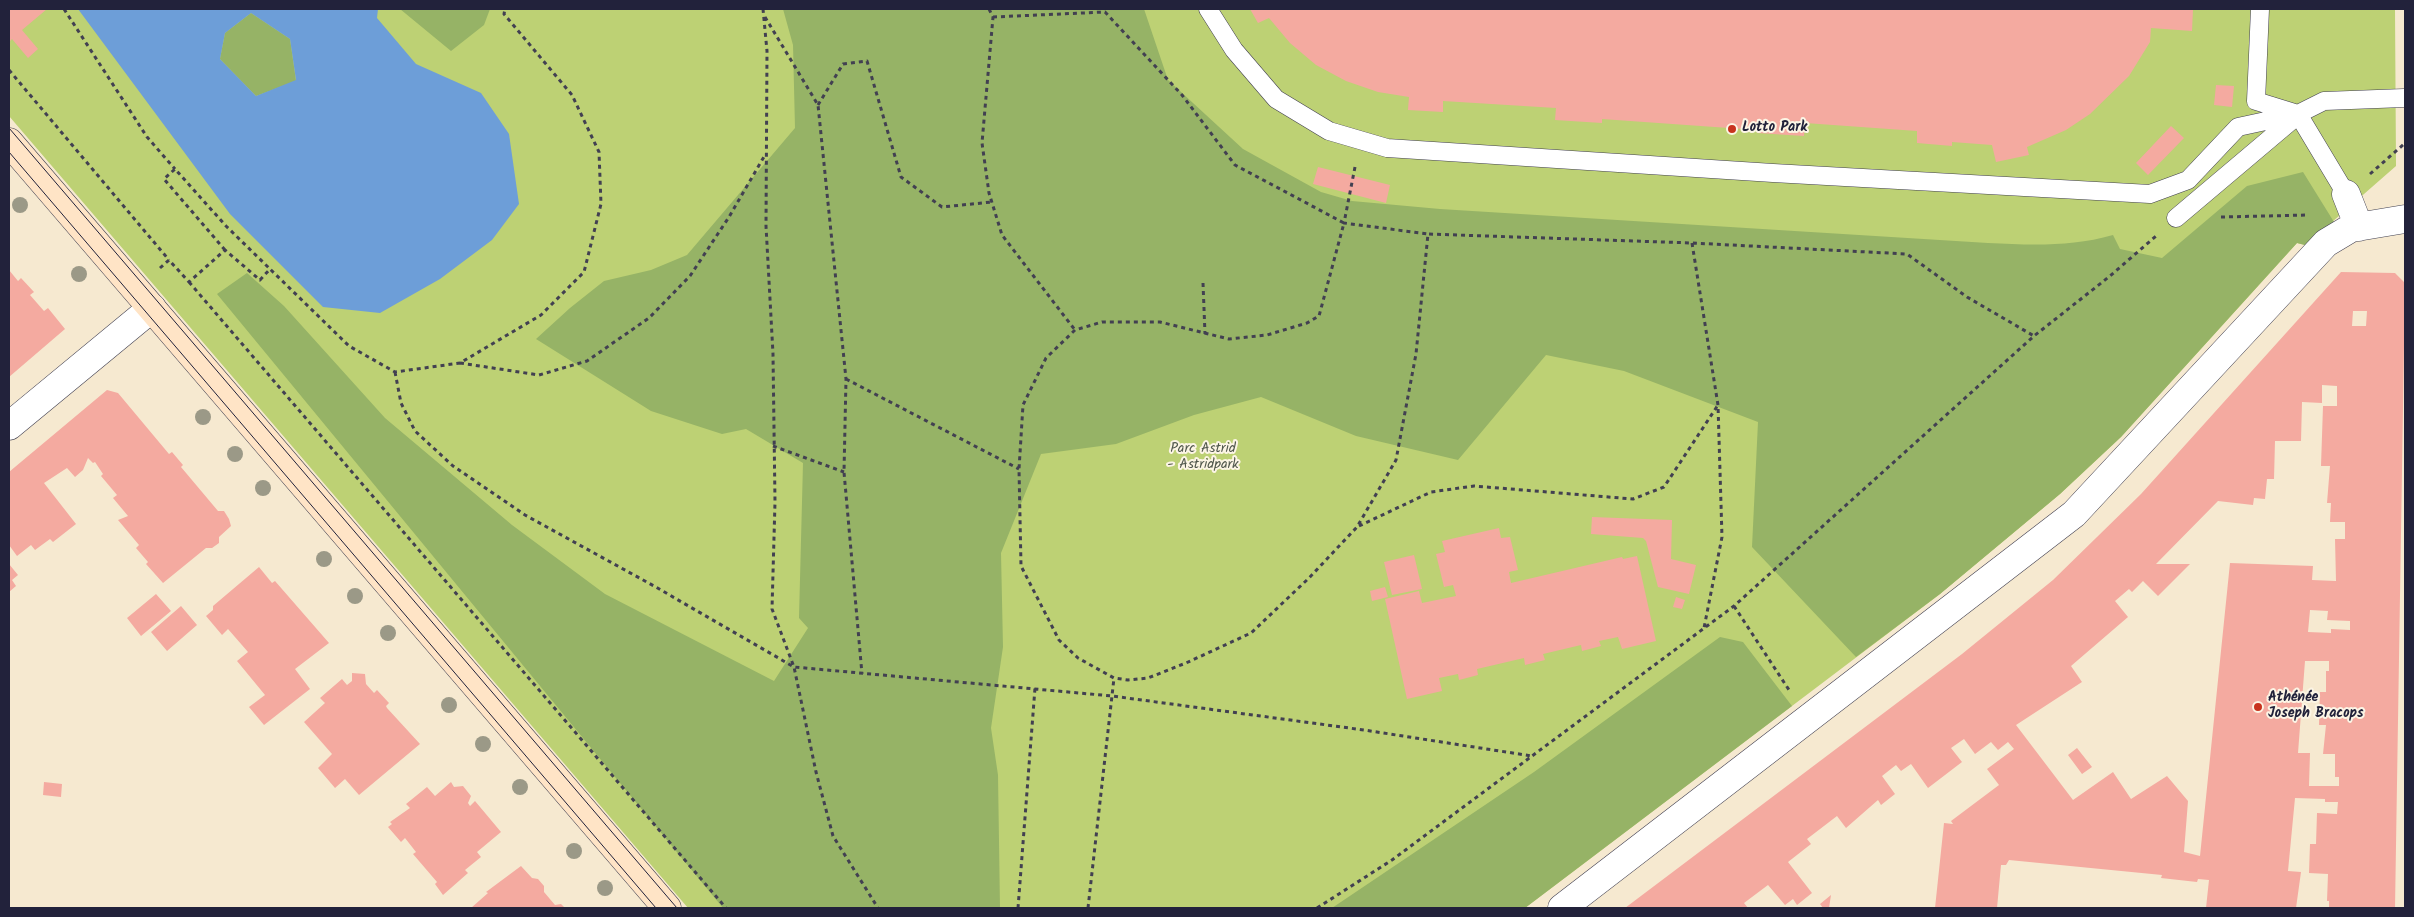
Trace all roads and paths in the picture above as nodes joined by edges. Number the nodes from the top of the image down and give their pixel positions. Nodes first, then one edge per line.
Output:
1 (64, 9) edge
2 (505, 9) edge
3 (762, 9) edge
4 (989, 9) edge
5 (1208, 9) edge
6 (2260, 9) edge
7 (764, 16) junction
8 (993, 17) junction
9 (9, 70) edge
10 (2404, 98) dead end
11 (818, 105) junction
12 (2298, 114) junction
13 (1360, 140) junction
14 (9, 142) edge
15 (2404, 144) edge
16 (765, 154) junction
17 (175, 169) junction
18 (992, 202) junction
19 (2353, 211) junction
20 (2176, 218) junction
21 (2405, 219) edge
22 (1344, 223) junction
23 (1428, 234) junction
24 (1692, 243) junction
25 (225, 250) junction
26 (169, 260) junction
27 (270, 269) junction
28 (155, 272) dead end
29 (189, 282) junction
30 (1203, 283) dead end
31 (152, 308) junction
32 (1075, 330) junction
33 (1205, 334) junction
34 (2034, 336) junction
35 (460, 363) junction
36 (395, 372) junction
37 (846, 379) junction
38 (1718, 404) junction
39 (9, 426) edge
40 (773, 446) junction
41 (1019, 469) junction
42 (844, 472) junction
43 (1357, 526) junction
44 (1734, 606) junction
45 (1704, 628) junction
46 (794, 667) junction
47 (862, 674) junction
48 (1114, 678) junction
49 (1035, 688) junction
50 (1792, 694) dead end
51 (1112, 696) junction
52 (1533, 756) junction
53 (667, 908) edge
54 (726, 908) edge
55 (878, 908) edge
56 (1018, 908) edge
57 (1088, 908) edge
58 (1317, 908) edge
59 (1562, 908) edge

1 - 17 path
2 - 35 path
3 - 7 path
4 - 8 path
5 - 13 lane
6 - 12 lane
7 - 11 path
7 - 16 path
8 - 18 path
8 - 22 path
9 - 26 path
10 - 12 lane
11 - 18 path
11 - 37 path
12 - 13 lane
12 - 19 lane
12 - 20 lane
13 - 22 path
14 - 31 street
15 - 19 path
16 - 35 path
16 - 40 path
17 - 25 path
17 - 27 path
18 - 32 path
19 - 20 path
19 - 21 street
19 - 59 street
20 - 34 path
22 - 23 path
22 - 33 path
23 - 24 path
23 - 43 path
24 - 34 path
24 - 38 path
25 - 27 path
25 - 29 path
26 - 28 path
26 - 29 path
27 - 36 path
29 - 54 path
30 - 33 path
31 - 39 street
31 - 53 street
32 - 33 path
32 - 41 path
34 - 44 path
35 - 36 path
36 - 46 path
37 - 41 path
37 - 42 path
38 - 43 path
38 - 45 path
40 - 42 path
40 - 46 path
41 - 48 path
42 - 47 path
43 - 48 path
44 - 45 path
44 - 50 path
45 - 52 path
46 - 47 path
46 - 55 path
47 - 49 path
48 - 51 path
49 - 51 path
49 - 56 path
51 - 52 path
51 - 57 path
52 - 58 path

